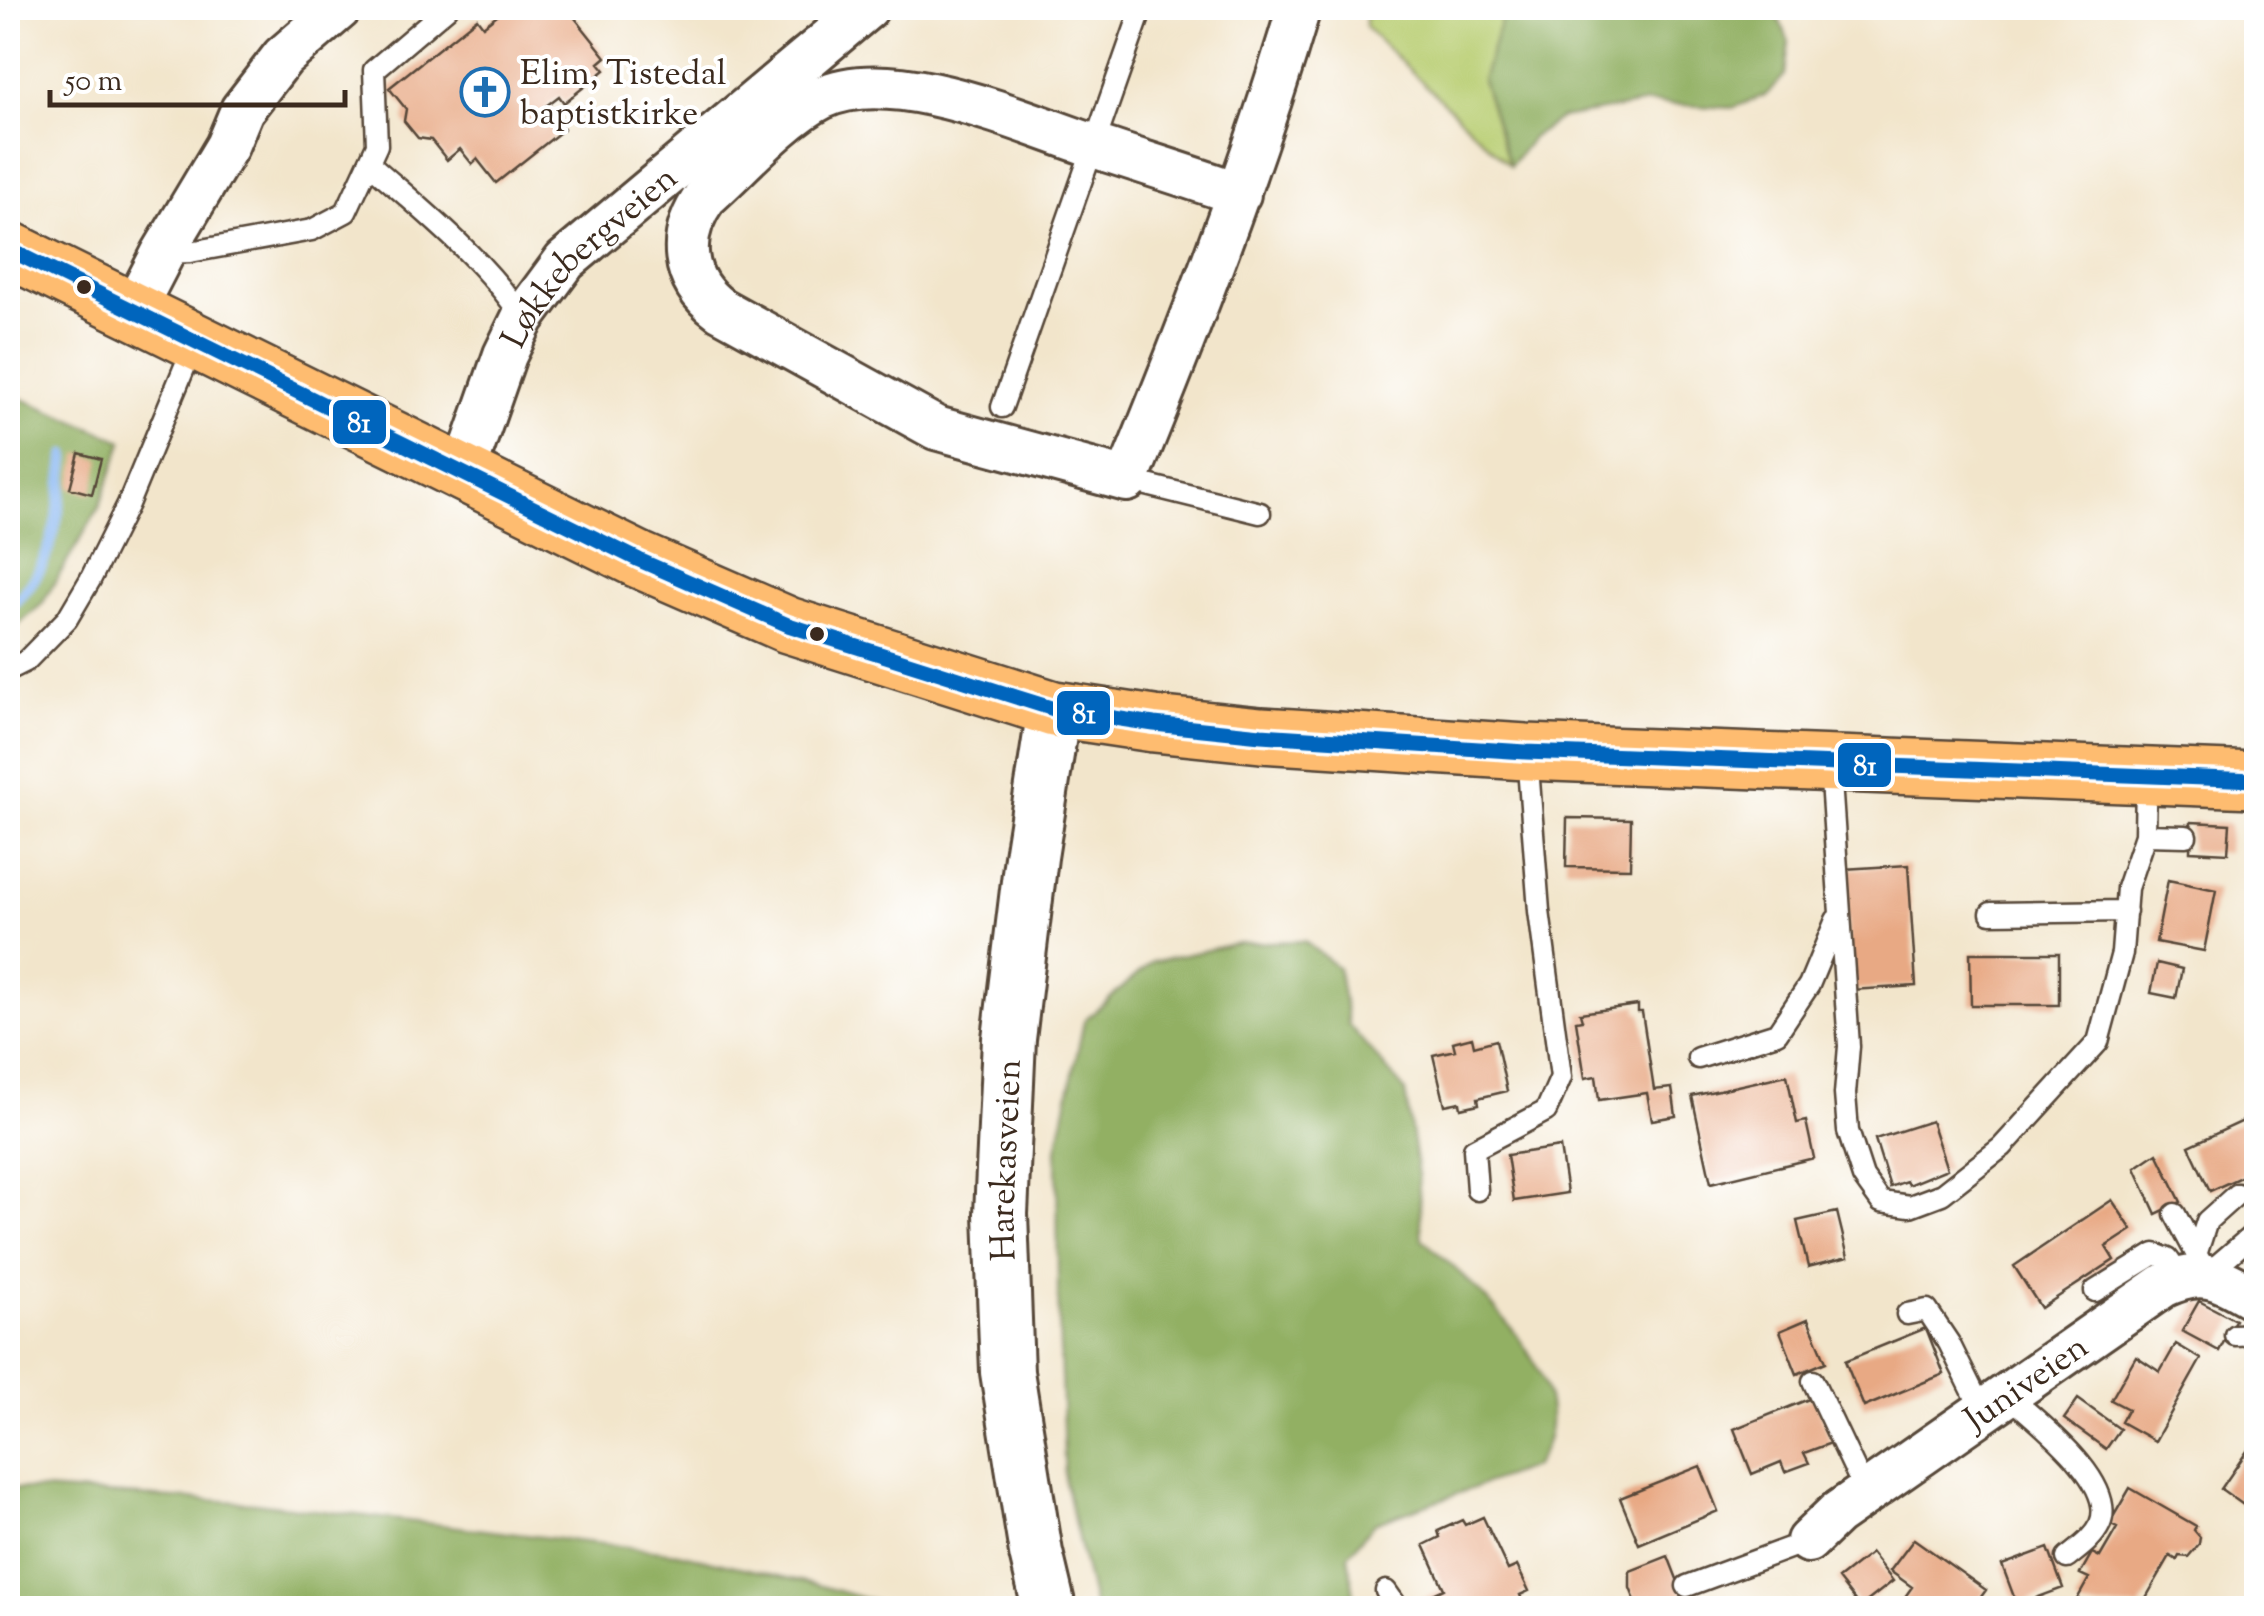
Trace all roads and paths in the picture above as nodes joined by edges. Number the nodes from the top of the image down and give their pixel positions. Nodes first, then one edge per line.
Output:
1 (340, 8) edge
2 (447, 8) edge
3 (867, 8) edge
4 (1142, 8) edge
5 (1299, 8) edge
6 (1093, 146) junction
7 (369, 164) junction
8 (1239, 194) junction
9 (8, 248) edge
10 (163, 253) junction
11 (132, 311) junction
12 (523, 318) junction
13 (196, 340) junction
14 (1002, 407) dead end
15 (464, 472) junction
16 (1128, 480) junction
17 (1260, 513) dead end
18 (8, 670) edge
19 (1054, 709) junction
20 (1526, 752) junction
21 (1830, 764) junction
22 (2146, 774) junction
23 (2256, 780) edge
24 (2145, 835) junction
25 (2186, 836) dead end
26 (2126, 910) junction
27 (1990, 913) dead end
28 (1839, 914) junction
29 (1698, 1058) dead end
30 (1477, 1190) dead end
31 (2238, 1194) dead end
32 (2175, 1214) dead end
33 (2256, 1232) edge
34 (2195, 1268) junction
35 (2094, 1292) dead end
36 (2256, 1299) edge
37 (1907, 1314) dead end
38 (2256, 1329) edge
39 (2235, 1336) dead end
40 (1813, 1380) dead end
41 (1995, 1403) junction
42 (1866, 1494) junction
43 (1808, 1542) joint
44 (2067, 1558) dead end
45 (1687, 1586) dead end
46 (1049, 1608) edge

1 - 10 street
2 - 7 lane
3 - 12 street, Løkkebergveien
4 - 6 lane
5 - 8 street
6 - 8 street
6 - 14 lane
6 - 16 street
7 - 10 lane
7 - 12 lane
8 - 16 street
9 - 11 main road
10 - 11 street
11 - 13 main road
12 - 15 street, Løkkebergveien
13 - 15 main road
13 - 18 lane
15 - 19 main road
16 - 17 lane
19 - 20 main road
19 - 46 street, Harekasveien
20 - 21 main road
20 - 30 lane
21 - 22 main road
21 - 28 lane
22 - 23 main road
22 - 24 lane
24 - 25 lane
24 - 26 lane
26 - 27 lane
26 - 28 lane
28 - 29 lane
31 - 34 lane
32 - 34 lane
33 - 34 lane
34 - 35 lane
34 - 36 street
34 - 41 street, Juniveien
37 - 41 lane
38 - 39 lane
40 - 42 lane
41 - 42 street, Juniveien
41 - 44 lane
42 - 43 street, Juniveien
43 - 45 lane

